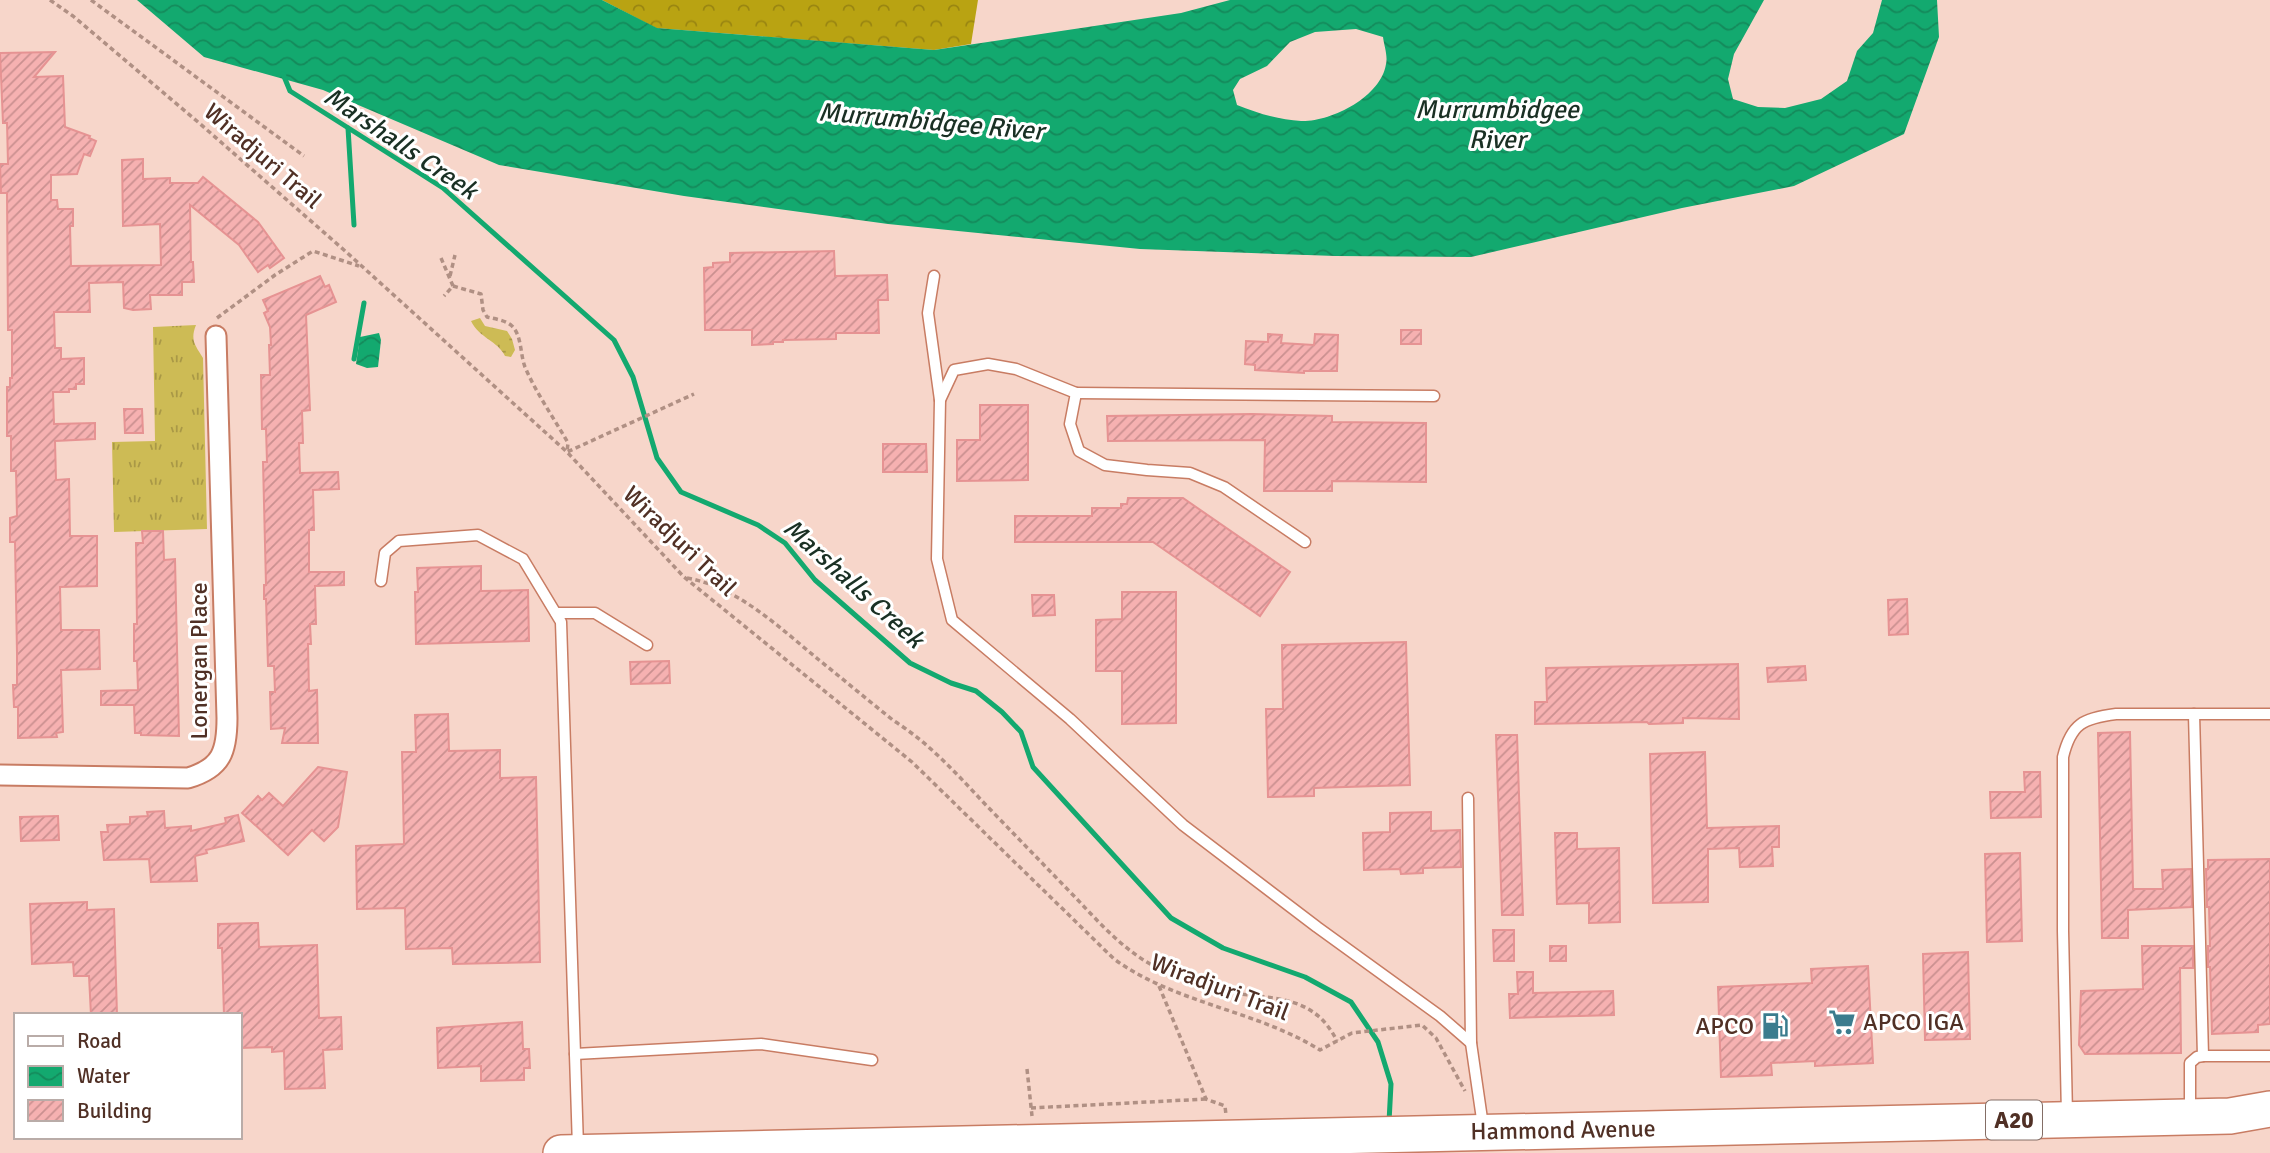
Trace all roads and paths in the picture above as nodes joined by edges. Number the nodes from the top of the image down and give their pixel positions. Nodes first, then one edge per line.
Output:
1 (50, 0) edge
2 (91, 0) edge
3 (304, 156) dead end
4 (454, 255) dead end
5 (441, 258) dead end
6 (361, 266) junction
7 (934, 276) dead end
8 (450, 278) junction
9 (453, 286) junction
10 (444, 296) dead end
11 (216, 327) joint
12 (1076, 393) junction
13 (694, 394) dead end
14 (1434, 396) dead end
15 (940, 400) junction
16 (568, 452) junction
17 (1305, 542) dead end
18 (684, 577) junction
19 (381, 581) dead end
20 (556, 613) junction
21 (646, 646) dead end
22 (2194, 714) junction
23 (2270, 714) edge
24 (0, 775) edge
25 (1468, 798) dead end
26 (1159, 986) junction
27 (1337, 1041) junction
28 (1471, 1042) junction
29 (575, 1054) junction
30 (2203, 1056) junction
31 (2270, 1056) edge
32 (872, 1059) dead end
33 (1027, 1069) dead end
34 (1206, 1099) junction
35 (1225, 1106) dead end
36 (1031, 1108) junction
37 (2270, 1109) edge
38 (1481, 1116) junction
39 (2190, 1116) junction
40 (2230, 1116) junction
41 (2067, 1119) junction
42 (2270, 1120) edge
43 (1035, 1143) junction
44 (579, 1152) edge
45 (561, 1153) edge

1 - 6 path, Wiradjuri Trail
2 - 3 path
4 - 8 path
5 - 8 path
6 - 11 path
6 - 16 path, Wiradjuri Trail
7 - 15 lane
8 - 9 path
9 - 10 path
9 - 16 path
11 - 24 street, Lonergan Place
12 - 14 lane
12 - 15 lane
12 - 17 lane
13 - 16 path
15 - 28 lane
16 - 18 path, Wiradjuri Trail
18 - 26 path, Wiradjuri Trail
18 - 27 path
19 - 20 lane
20 - 21 lane
20 - 29 lane
22 - 23 lane
22 - 30 lane
22 - 41 lane
25 - 28 lane
26 - 27 path, Wiradjuri Trail
26 - 34 path
27 - 38 path
28 - 38 lane
29 - 32 lane
29 - 44 lane
30 - 31 lane
30 - 39 lane
33 - 36 path
34 - 35 path
34 - 36 path
36 - 43 path
37 - 40 highway, Hammond Avenue / A20
38 - 41 highway, Hammond Avenue / A20
38 - 43 highway, Hammond Avenue / A20
39 - 40 highway, Hammond Avenue / A20
39 - 41 highway, Hammond Avenue / A20
40 - 42 highway, Hammond Avenue / A20
43 - 44 highway, Hammond Avenue / A20
44 - 45 highway, Hammond Avenue / A20

